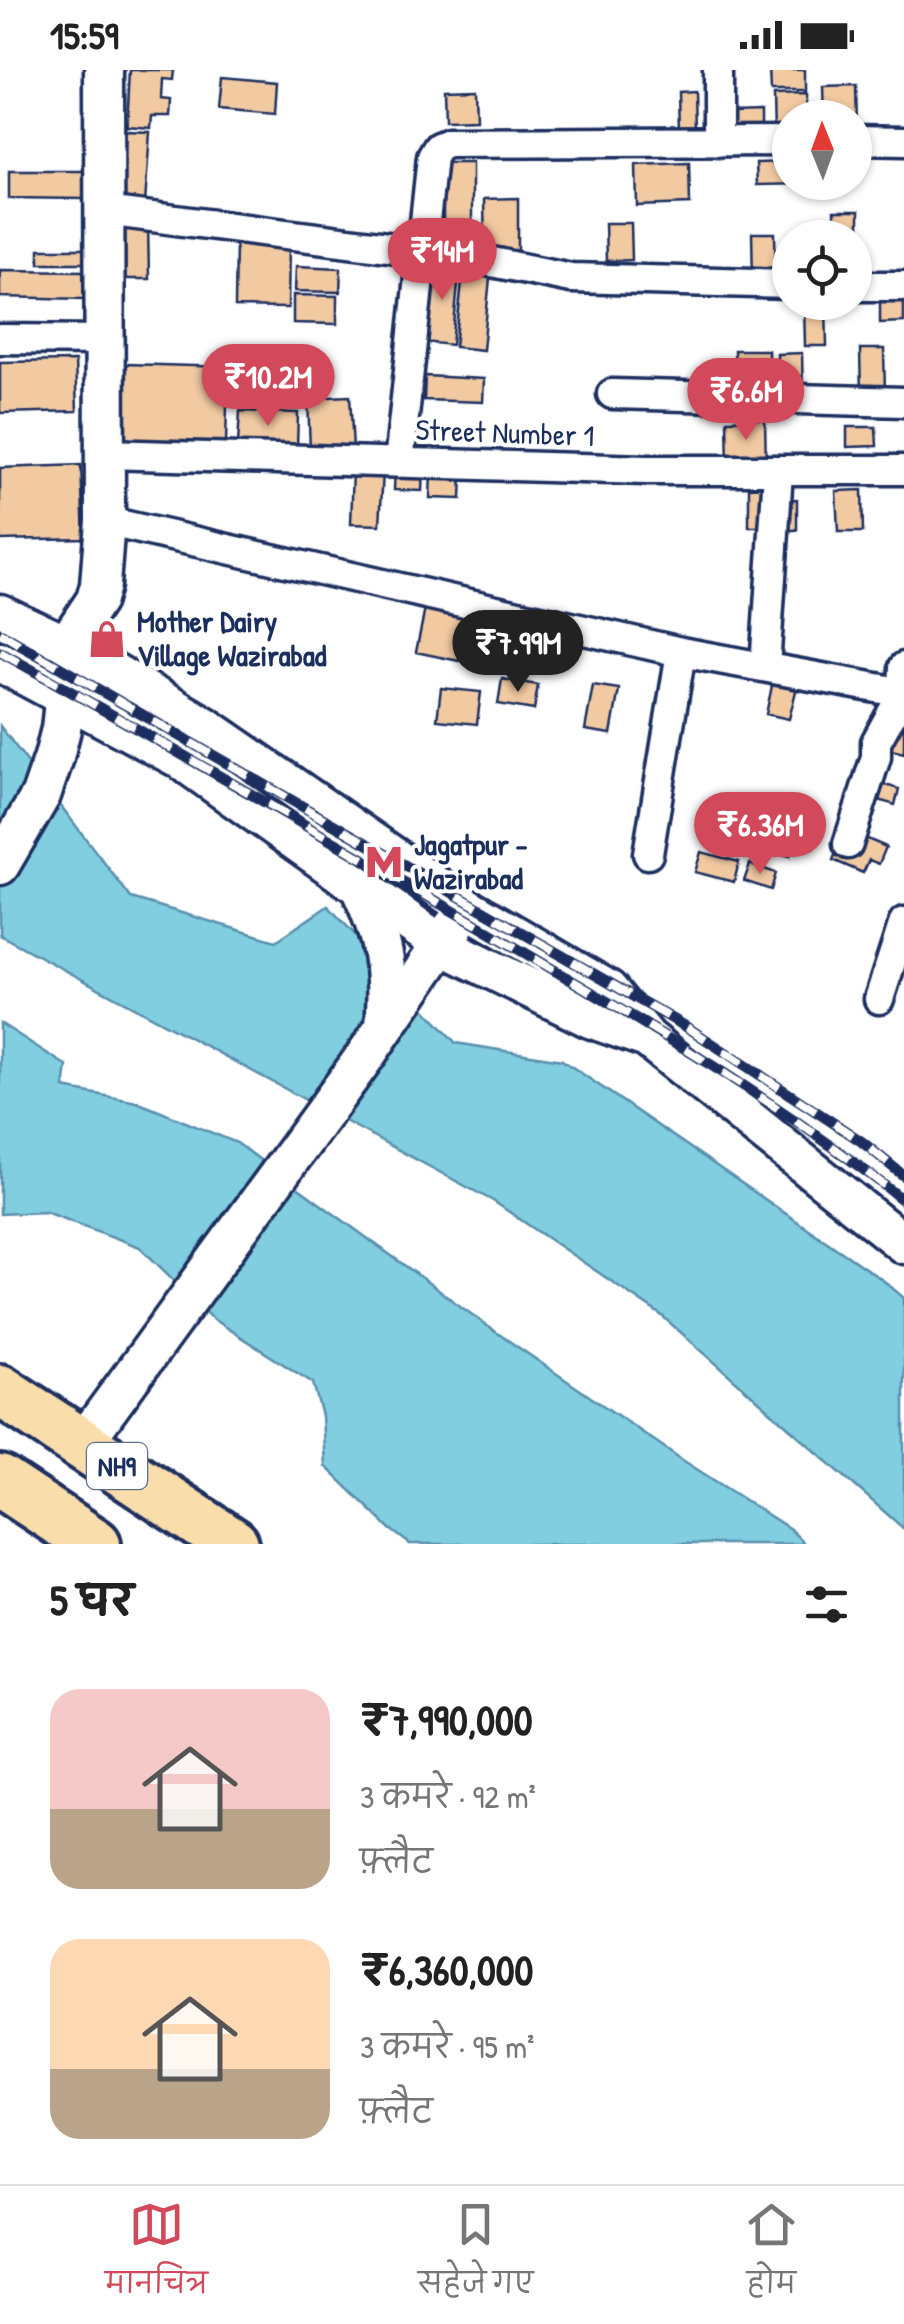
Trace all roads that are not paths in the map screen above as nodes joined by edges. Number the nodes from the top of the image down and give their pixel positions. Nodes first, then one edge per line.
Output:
1 (104, 70) edge
2 (718, 70) edge
3 (872, 140) edge
4 (772, 141) edge
5 (904, 141) edge
6 (718, 142) junction
7 (104, 211) junction
8 (424, 251) junction
9 (772, 284) edge
10 (872, 286) edge
11 (904, 286) edge
12 (0, 339) edge
13 (104, 340) junction
14 (612, 394) dead end
15 (904, 402) edge
16 (105, 454) junction
17 (399, 462) junction
18 (904, 470) edge
19 (778, 472) junction
20 (105, 521) junction
21 (0, 614) edge
22 (70, 647) junction
23 (681, 652) junction
24 (0, 662) edge
25 (765, 667) junction
26 (904, 668) edge
27 (903, 693) edge
28 (66, 696) junction
29 (848, 844) dead end
30 (648, 854) dead end
31 (0, 865) edge
32 (360, 887) junction
33 (466, 907) junction
34 (904, 922) edge
35 (442, 945) junction
36 (879, 999) dead end
37 (647, 1038) junction
38 (375, 1040) junction
39 (904, 1244) edge
40 (0, 1390) edge
41 (83, 1443) junction
42 (0, 1480) edge
43 (96, 1544) edge
44 (232, 1544) edge

1 - 7 main road
2 - 6 street
3 - 5 street
4 - 6 street
6 - 8 street
7 - 8 street
7 - 13 main road
8 - 9 street
8 - 17 street
10 - 11 street
12 - 13 street
13 - 16 main road
14 - 15 street
16 - 17 street, Street Number 1
16 - 20 main road
17 - 19 street, Street Number 1
18 - 19 street, Street Number 1
19 - 25 street
20 - 22 main road
20 - 23 street
21 - 22 main road
22 - 28 main road
22 - 33 main road
23 - 25 street
23 - 30 street
24 - 28 main road
25 - 27 street
26 - 27 street
27 - 29 street
28 - 31 main road
28 - 32 main road
32 - 35 main road
32 - 38 main road
33 - 35 main road
33 - 37 main road
34 - 36 street
35 - 37 main road
35 - 38 main road
37 - 39 main road
38 - 41 main road
40 - 41 highway, NH9
41 - 44 highway, NH9
42 - 43 highway, NH9

